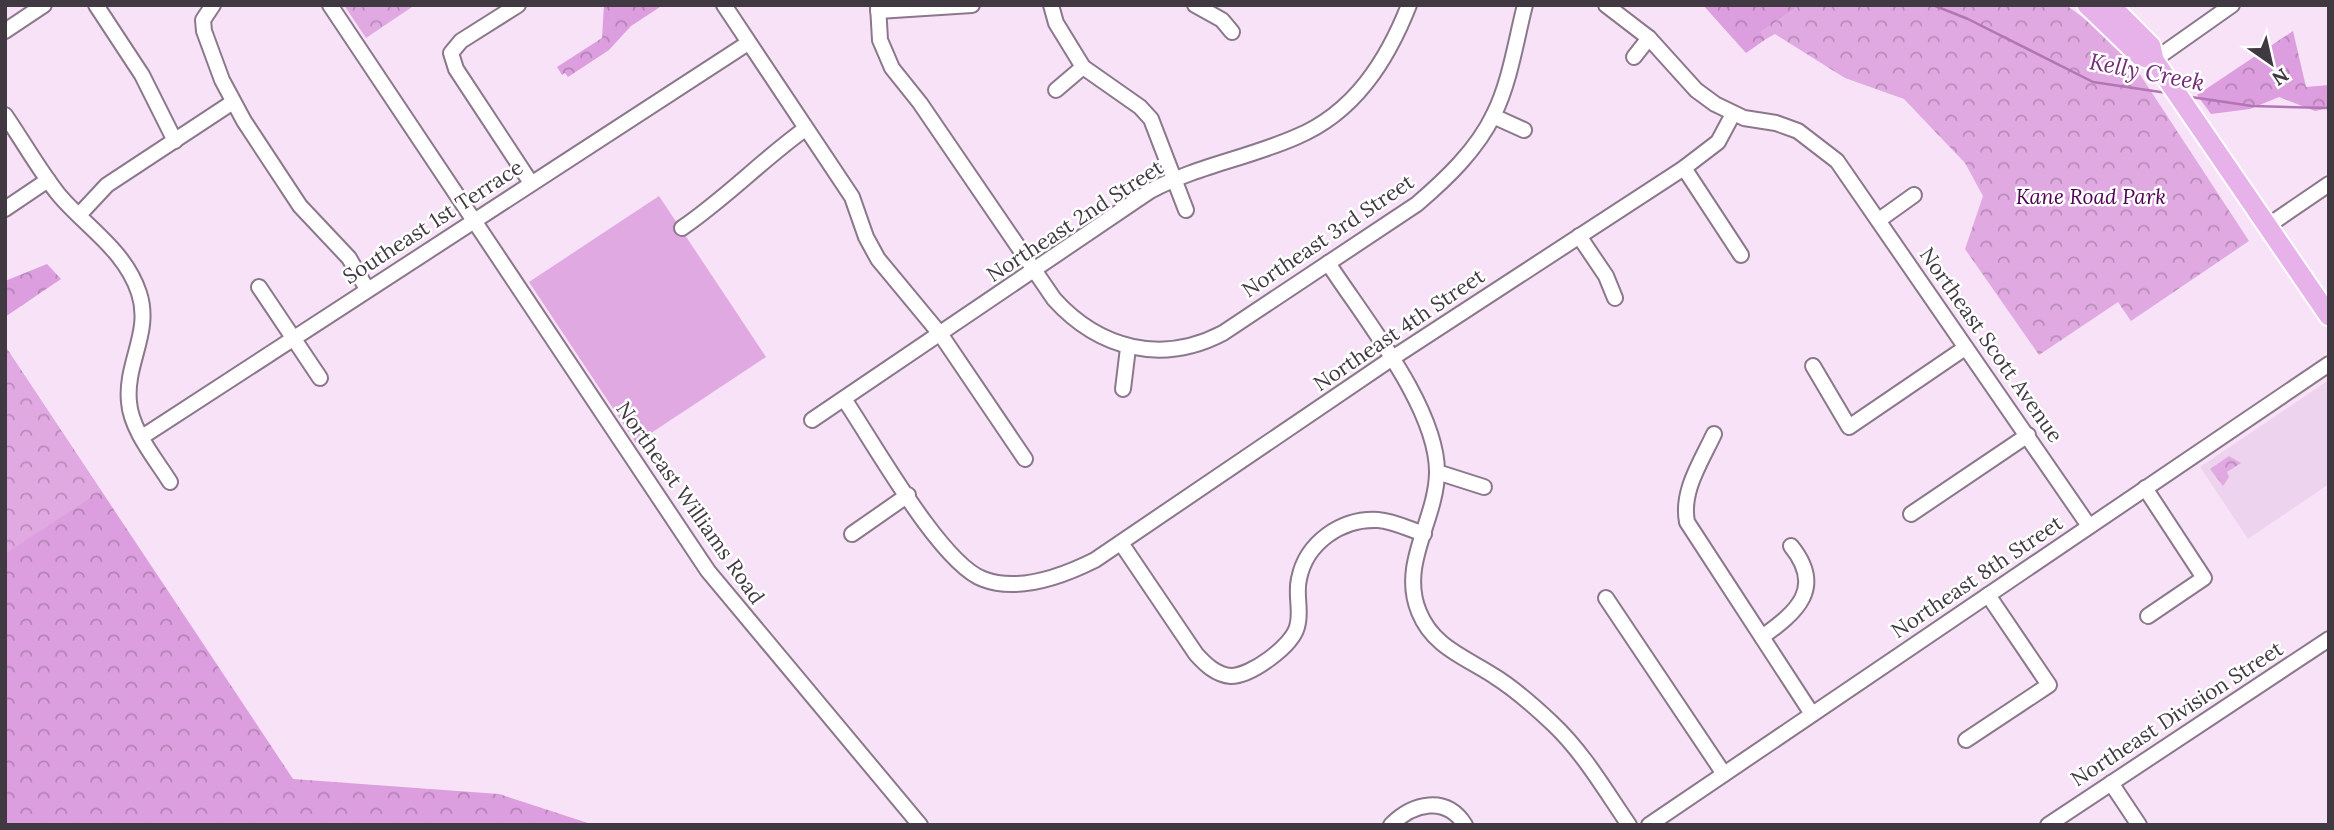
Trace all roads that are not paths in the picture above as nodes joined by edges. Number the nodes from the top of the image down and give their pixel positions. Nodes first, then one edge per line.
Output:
1 (44, 5) edge
2 (96, 5) edge
3 (213, 5) edge
4 (330, 5) edge
5 (518, 5) edge
6 (724, 5) edge
7 (972, 5) edge
8 (1051, 5) edge
9 (1195, 5) edge
10 (1409, 5) edge
11 (1525, 5) edge
12 (1605, 5) edge
13 (2087, 5) edge
14 (2110, 5) edge
15 (2232, 5) edge
16 (878, 8) edge
17 (5, 31) edge
18 (1232, 32) dead end
19 (1649, 38) junction
20 (748, 43) junction
21 (1634, 57) dead end
22 (2154, 60) junction
23 (1083, 67) junction
24 (1056, 90) dead end
25 (233, 102) junction
26 (1733, 114) junction
27 (5, 115) edge
28 (1493, 116) junction
29 (805, 129) junction
30 (1524, 130) dead end
31 (174, 141) junction
32 (1684, 168) junction
33 (1174, 179) junction
34 (48, 180) junction
35 (531, 183) junction
36 (2329, 184) edge
37 (1914, 195) dead end
38 (5, 209) edge
39 (1186, 210) dead end
40 (79, 215) junction
41 (474, 220) junction
42 (1879, 220) junction
43 (2266, 227) junction
44 (682, 228) dead end
45 (1580, 236) junction
46 (1741, 255) dead end
47 (1328, 263) junction
48 (1035, 271) junction
49 (259, 287) dead end
50 (367, 289) junction
51 (1615, 298) dead end
52 (2329, 316) edge
53 (941, 335) junction
54 (293, 338) junction
55 (1128, 348) junction
56 (1965, 348) junction
57 (1391, 359) junction
58 (2329, 364) edge
59 (1812, 366) dead end
60 (320, 378) dead end
61 (1123, 389) dead end
62 (844, 399) junction
63 (812, 420) dead end
64 (1714, 434) dead end
65 (2028, 435) junction
66 (142, 437) junction
67 (1025, 459) dead end
68 (1437, 472) junction
69 (170, 482) dead end
70 (1484, 487) dead end
71 (2145, 488) junction
72 (908, 495) junction
73 (1911, 514) dead end
74 (2090, 526) junction
75 (852, 534) dead end
76 (1424, 534) junction
77 (1121, 543) junction
78 (1791, 546) dead end
79 (1989, 594) junction
80 (1606, 598) dead end
81 (2148, 616) dead end
82 (1762, 637) junction
83 (2329, 639) edge
84 (1812, 714) junction
85 (1966, 740) dead end
86 (1724, 774) junction
87 (2111, 783) junction
88 (920, 825) edge
89 (1391, 825) edge
90 (1465, 825) edge
91 (1629, 825) edge
92 (1649, 825) edge
93 (2048, 825) edge
94 (2139, 825) edge

1 - 17 street
2 - 31 street
3 - 25 street
4 - 41 street, Northeast Williams Road
5 - 35 street
6 - 20 street
7 - 16 street
8 - 23 street
9 - 18 street
10 - 33 street, Northeast 2nd Street
11 - 28 street, Northeast 3rd Street
12 - 19 street, Northeast Scott Avenue
13 - 22 main road
14 - 22 main road
15 - 22 street
16 - 48 street, Northeast 3rd Street
19 - 21 street
19 - 26 street, Northeast Scott Avenue
20 - 29 street
20 - 35 street, Southeast 1st Terrace
22 - 43 main road
23 - 24 street
23 - 33 street
25 - 31 street
25 - 50 street
26 - 32 street, Northeast 4th Street
26 - 42 street, Northeast Scott Avenue
27 - 34 street
28 - 30 street
28 - 47 street, Northeast 3rd Street
29 - 44 street
29 - 53 street
31 - 40 street
32 - 45 street, Northeast 4th Street
32 - 46 street
33 - 39 street
33 - 48 street, Northeast 2nd Street
34 - 38 street
34 - 40 street
35 - 41 street, Southeast 1st Terrace
36 - 43 street
37 - 42 street
40 - 66 street
41 - 50 street, Southeast 1st Terrace
41 - 88 street, Northeast Williams Road
42 - 56 street, Northeast Scott Avenue
43 - 52 main road
45 - 51 street
45 - 57 street, Northeast 4th Street
47 - 55 street, Northeast 3rd Street
47 - 57 street
48 - 53 street, Northeast 2nd Street
48 - 55 street, Northeast 3rd Street
49 - 54 street
50 - 54 street, Southeast 1st Terrace
53 - 62 street, Northeast 2nd Street
53 - 67 street
54 - 60 street
54 - 66 street, Southeast 1st Terrace
55 - 61 street
56 - 59 street
56 - 65 street, Northeast Scott Avenue
57 - 68 street
57 - 77 street, Northeast 4th Street
58 - 71 street, Northeast 8th Street
62 - 63 street, Northeast 2nd Street
62 - 72 street, Northeast 4th Street
64 - 82 street
65 - 73 street
65 - 74 street, Northeast Scott Avenue
66 - 69 street
68 - 70 street
68 - 76 street
71 - 74 street, Northeast 8th Street
71 - 81 street
72 - 75 street
72 - 77 street, Northeast 4th Street
74 - 79 street, Northeast 8th Street
76 - 77 street
76 - 91 street
78 - 82 street
79 - 84 street, Northeast 8th Street
79 - 85 street
80 - 86 street
82 - 84 street
83 - 87 street, Northeast Division Street
84 - 86 street, Northeast 8th Street
86 - 92 street, Northeast 8th Street
87 - 93 street, Northeast Division Street
87 - 94 street
89 - 90 street

